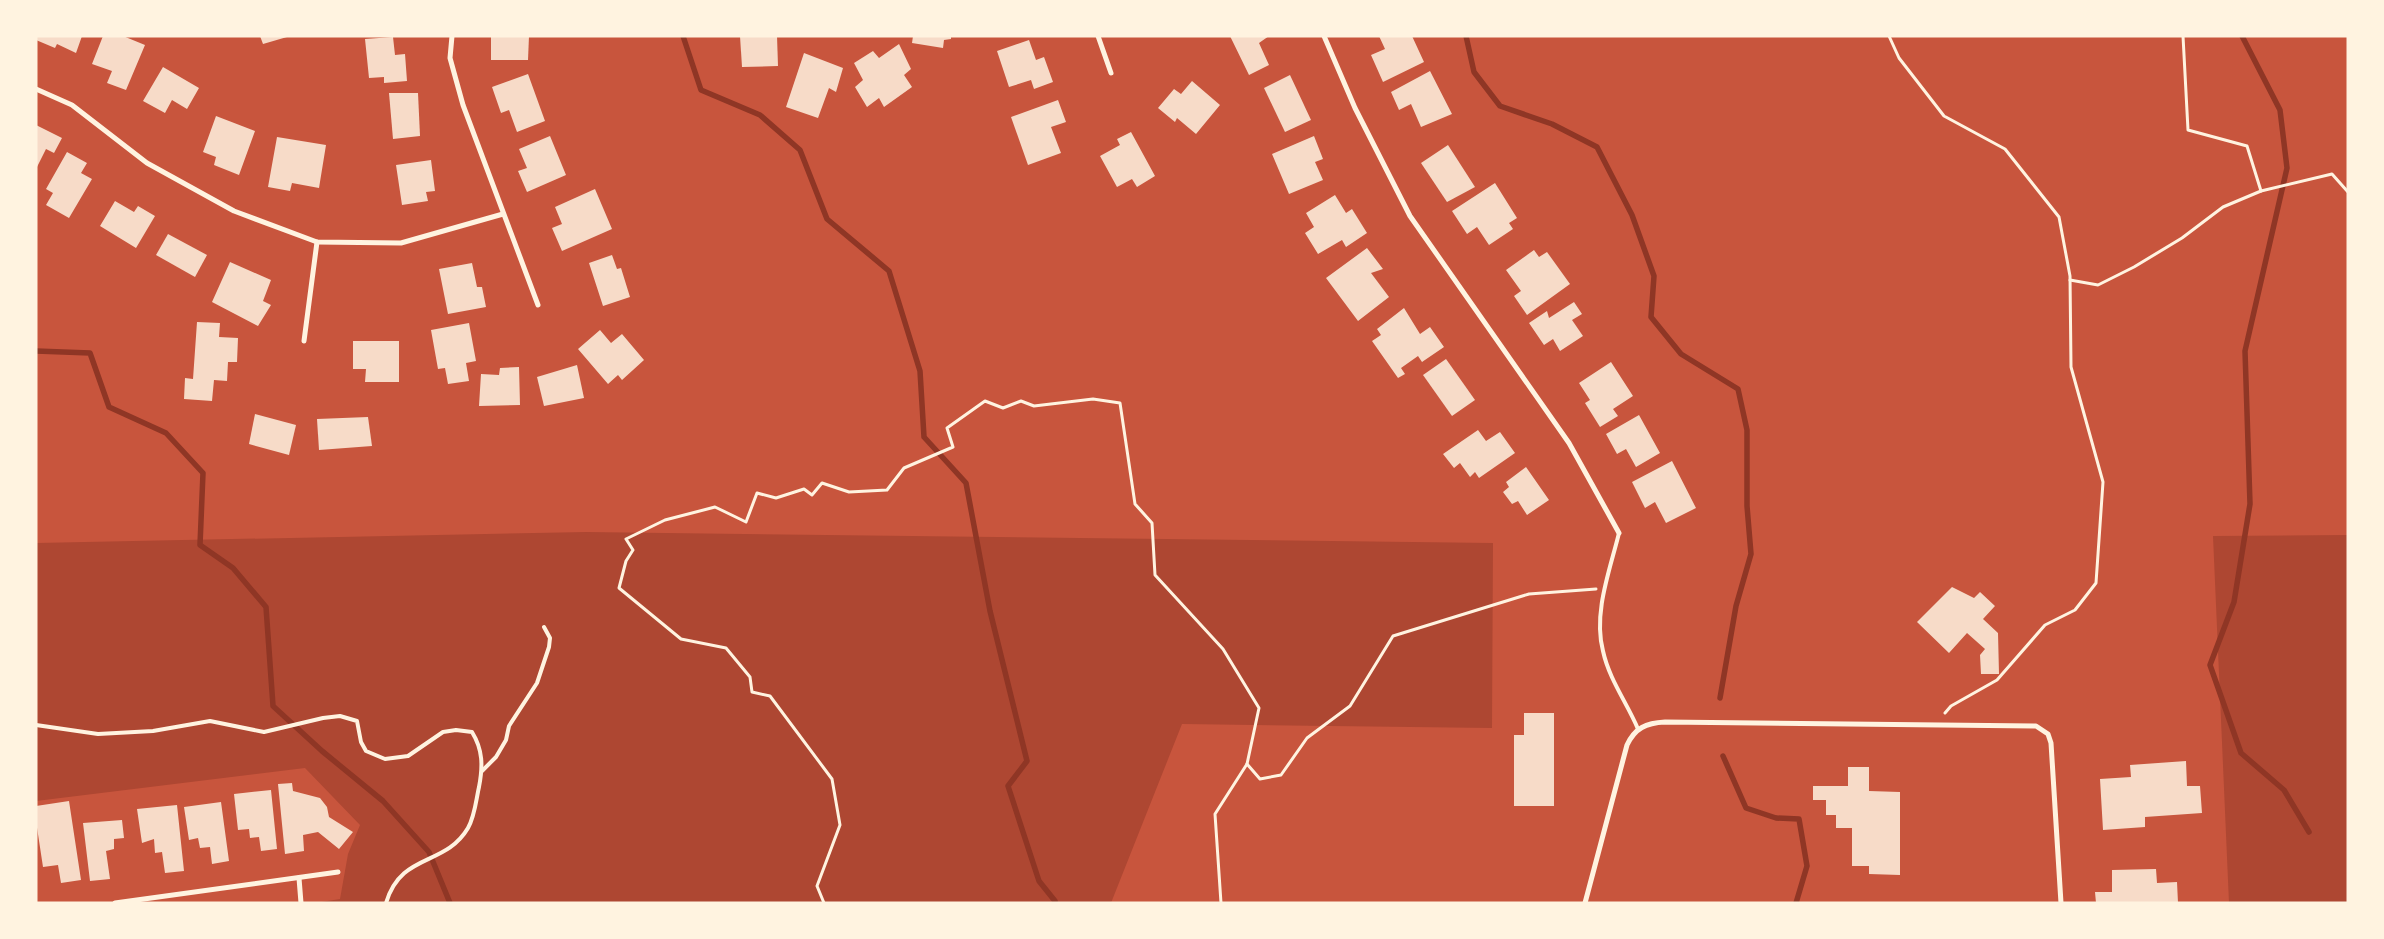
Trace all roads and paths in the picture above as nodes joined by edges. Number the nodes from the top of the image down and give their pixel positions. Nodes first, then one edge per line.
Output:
1 (452, 36) edge
2 (1098, 36) edge
3 (1324, 36) edge
4 (1889, 36) edge
5 (2183, 36) edge
6 (1111, 73) dead end
7 (36, 88) edge
8 (2261, 191) junction
9 (2348, 192) edge
10 (503, 214) junction
11 (317, 242) junction
12 (2070, 280) junction
13 (538, 305) dead end
14 (304, 341) dead end
15 (1619, 533) joint
16 (1606, 588) junction
17 (544, 627) dead end
18 (1938, 724) junction
19 (36, 725) edge
20 (1640, 727) junction
21 (1247, 764) junction
22 (482, 771) junction
23 (338, 872) dead end
24 (299, 878) junction
25 (115, 903) edge
26 (301, 903) edge
27 (386, 903) edge
28 (824, 903) edge
29 (1221, 903) edge
30 (1585, 903) edge
31 (2061, 903) edge

1 - 10 street
2 - 6 street
3 - 15 street
4 - 12 path
5 - 8 path
7 - 11 street
8 - 9 path
8 - 12 path
10 - 11 street
10 - 13 street
11 - 14 street
12 - 18 path
15 - 16 lane
16 - 20 lane
16 - 21 path
17 - 22 lane
18 - 20 street
18 - 31 street
19 - 22 lane
20 - 30 street
21 - 28 path
21 - 29 path
22 - 27 lane
23 - 24 street
24 - 25 street
24 - 26 street

